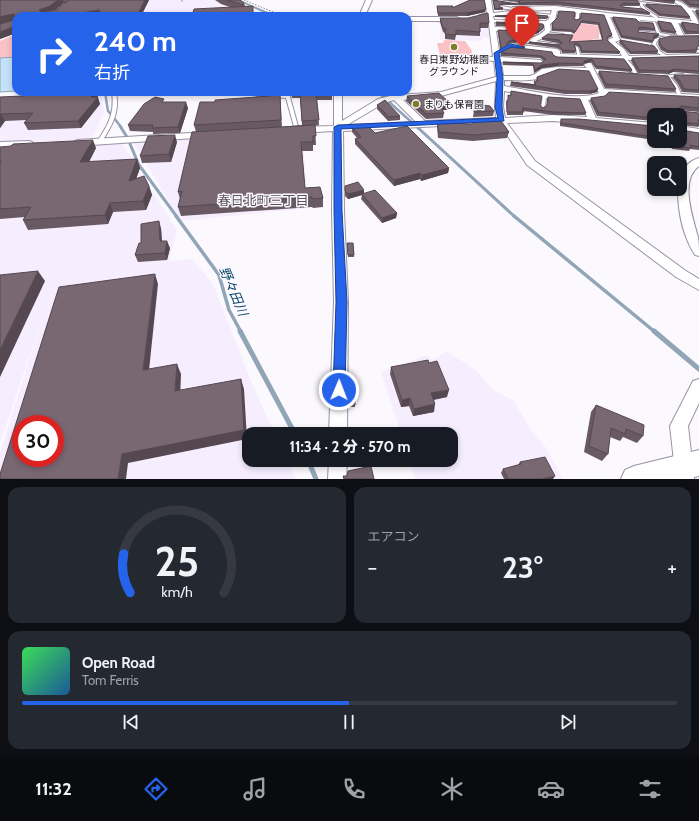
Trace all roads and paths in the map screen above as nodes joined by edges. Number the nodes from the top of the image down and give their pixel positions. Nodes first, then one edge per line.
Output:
1 (244, 0) edge
2 (370, 0) edge
3 (488, 0) edge
4 (491, 0) edge
5 (675, 0) edge
6 (639, 2) edge
7 (594, 5) edge
8 (559, 6) junction
9 (501, 7) edge
10 (637, 9) edge
11 (578, 10) junction
12 (644, 10) junction
13 (687, 10) junction
14 (699, 10) edge
15 (513, 11) junction
16 (273, 12) edge
17 (364, 12) edge
18 (595, 12) junction
19 (525, 13) edge
20 (607, 15) junction
21 (553, 16) junction
22 (699, 16) edge
23 (474, 17) edge
24 (490, 17) junction
25 (636, 18) junction
26 (657, 18) junction
27 (412, 19) edge
28 (467, 19) edge
29 (578, 20) edge
30 (673, 20) junction
31 (547, 23) junction
32 (698, 24) edge
33 (531, 31) edge
34 (543, 32) junction
35 (606, 32) edge
36 (639, 32) edge
37 (493, 33) junction
38 (659, 34) junction
39 (571, 35) edge
40 (670, 36) junction
41 (681, 36) junction
42 (502, 37) edge
43 (510, 37) edge
44 (699, 37) edge
45 (618, 38) junction
46 (537, 39) junction
47 (528, 41) junction
48 (558, 45) edge
49 (649, 45) edge
50 (510, 46) junction
51 (655, 46) junction
52 (576, 47) edge
53 (699, 53) edge
54 (497, 56) junction
55 (458, 57) dead end
56 (582, 57) junction
57 (667, 57) junction
58 (626, 58) junction
59 (540, 62) edge
60 (596, 72) junction
61 (622, 74) edge
62 (687, 75) edge
63 (653, 76) edge
64 (668, 77) junction
65 (500, 78) junction
66 (500, 88) junction
67 (602, 91) junction
68 (412, 95) edge
69 (115, 96) edge
70 (288, 96) edge
71 (338, 96) edge
72 (393, 96) edge
73 (544, 96) junction
74 (680, 96) junction
75 (699, 97) edge
76 (583, 98) junction
77 (544, 108) edge
78 (501, 120) junction
79 (593, 120) junction
80 (421, 123) junction
81 (647, 125) edge
82 (338, 127) junction
83 (293, 130) joint
84 (687, 130) edge
85 (699, 132) edge
86 (218, 135) edge
87 (99, 142) junction
88 (67, 143) edge
89 (37, 144) edge
90 (0, 145) edge
91 (699, 161) edge
92 (699, 252) edge
93 (699, 285) edge
94 (699, 386) edge
95 (338, 427) edge
96 (338, 467) edge
97 (689, 470) edge
98 (337, 479) edge
99 (634, 479) edge

1 - 16 path
2 - 17 street
3 - 24 street
4 - 15 lane
5 - 13 street
6 - 12 lane
6 - 13 lane
7 - 18 street
8 - 11 street
8 - 15 street
8 - 21 street
9 - 15 lane
10 - 12 lane
11 - 18 street
11 - 29 lane
12 - 26 lane
13 - 14 lane
13 - 22 street
13 - 32 street
15 - 24 street
18 - 20 street
19 - 21 lane
20 - 25 street
20 - 45 street
21 - 31 street
23 - 24 street
24 - 31 street
24 - 37 street
25 - 26 street
25 - 38 lane
26 - 30 street
27 - 28 street
30 - 32 street
30 - 41 street
31 - 34 street
33 - 37 street
34 - 39 lane
34 - 46 street
35 - 45 street
36 - 38 lane
37 - 42 street
37 - 54 street
38 - 40 lane
40 - 41 lane
40 - 51 lane
41 - 44 lane
43 - 46 street
45 - 58 street
46 - 47 street
47 - 48 lane
47 - 50 street
49 - 51 lane
50 - 54 street
50 - 56 street
51 - 57 lane
52 - 56 lane
53 - 57 street
54 - 55 street
54 - 59 street
54 - 65 street
56 - 58 street
56 - 60 street
57 - 58 street
58 - 61 lane
60 - 65 street
60 - 67 street
62 - 64 lane
63 - 64 lane
64 - 74 lane
65 - 66 street
65 - 68 street
66 - 73 street
66 - 78 street
67 - 74 street
67 - 76 street
69 - 87 lane
70 - 83 lane
71 - 82 street
72 - 80 street
72 - 82 street
73 - 76 street
73 - 77 lane
74 - 75 street
76 - 79 street
78 - 79 street
78 - 80 street
78 - 93 street
79 - 81 street
80 - 82 street
82 - 83 street
82 - 95 street
84 - 85 street
86 - 87 street
87 - 88 street
89 - 90 street
91 - 92 street
94 - 97 street
96 - 98 street
97 - 99 street

